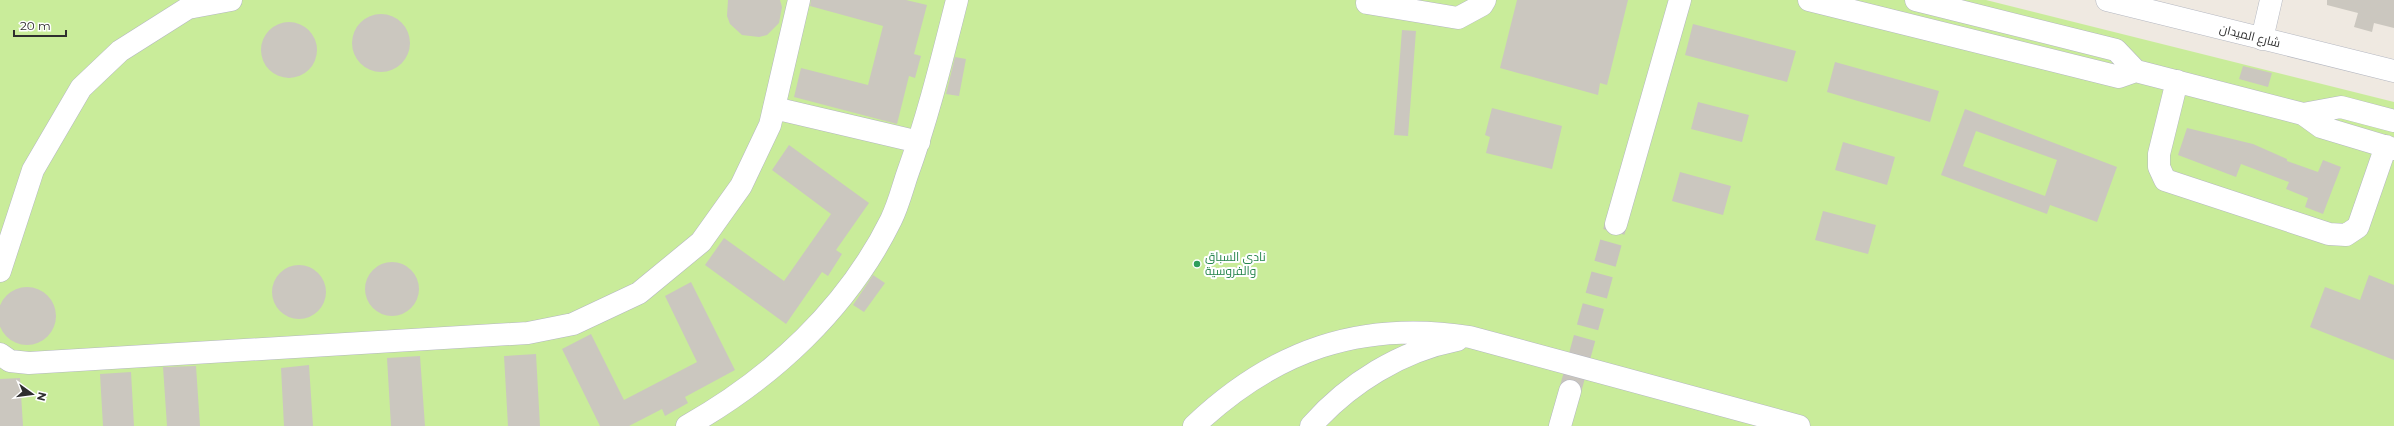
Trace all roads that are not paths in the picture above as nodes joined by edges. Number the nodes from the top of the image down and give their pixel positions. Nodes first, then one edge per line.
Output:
1 (231, 0) edge
2 (799, 0) edge
3 (957, 0) edge
4 (1485, 0) edge
5 (1680, 0) edge
6 (1809, 0) edge
7 (1916, 0) edge
8 (2107, 0) edge
9 (2272, 0) edge
10 (1367, 2) dead end
11 (185, 4) edge
12 (2262, 38) junction
13 (2136, 71) junction
14 (2394, 71) edge
15 (2177, 81) junction
16 (774, 108) junction
17 (2303, 114) junction
18 (2394, 121) edge
19 (919, 142) junction
20 (2390, 148) edge
21 (1616, 224) tunnel mouth
22 (0, 271) edge
23 (1470, 337) junction
24 (0, 354) edge
25 (1570, 391) tunnel mouth
26 (687, 426) edge
27 (1194, 426) edge
28 (1311, 426) edge
29 (1560, 426) edge
30 (1799, 426) edge

1 - 11 street
2 - 16 street
3 - 19 street
4 - 10 street
5 - 21 street
6 - 13 street
7 - 13 street
8 - 12 street, شارع الميدان
9 - 12 street
11 - 22 street
12 - 14 street, شارع الميدان
13 - 15 street
15 - 17 street
15 - 20 street
16 - 19 street
16 - 24 street
17 - 18 street
17 - 20 street
19 - 26 street
23 - 27 street
23 - 28 street
23 - 30 street
25 - 29 street

